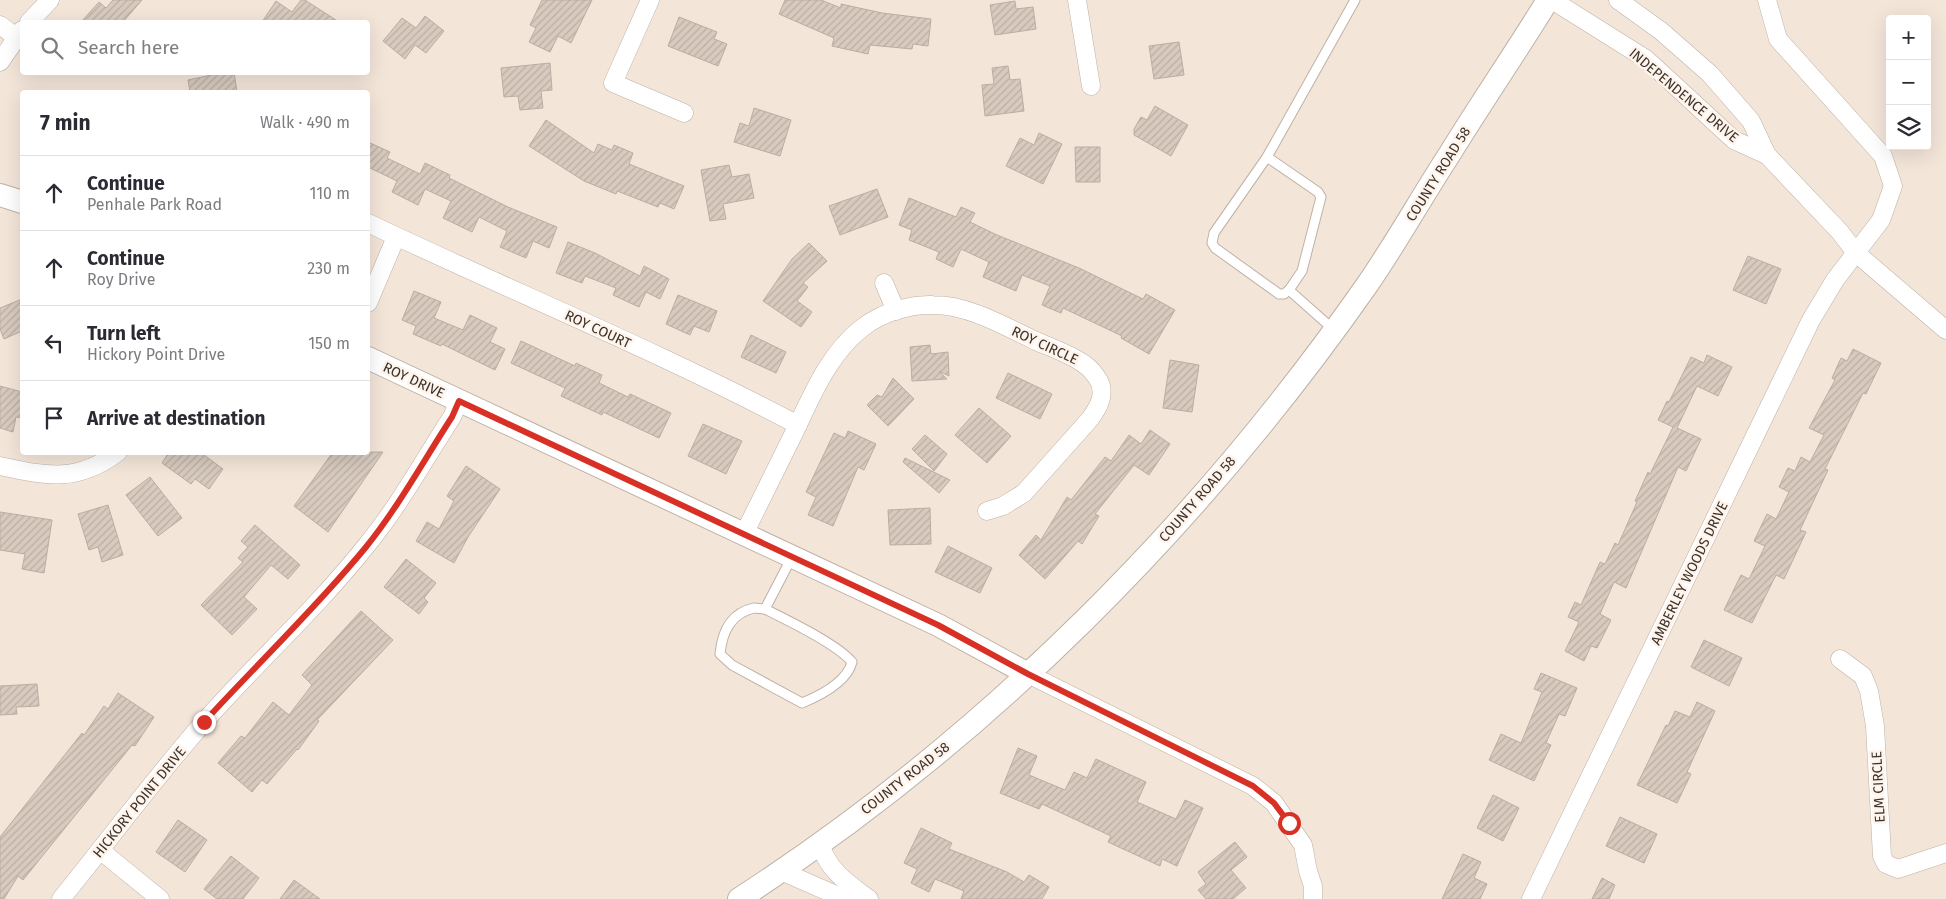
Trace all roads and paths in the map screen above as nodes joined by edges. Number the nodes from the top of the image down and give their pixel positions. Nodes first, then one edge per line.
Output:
1 (50, 0) edge
2 (650, 0) edge
3 (1077, 0) edge
4 (1355, 0) edge
5 (1550, 0) edge
6 (1618, 0) edge
7 (1767, 0) edge
8 (31, 20) edge
9 (0, 24) edge
10 (19, 34) edge
11 (0, 62) edge
12 (1091, 86) dead end
13 (684, 113) dead end
14 (1767, 155) junction
15 (1267, 157) junction
16 (0, 195) edge
17 (20, 201) edge
18 (370, 224) edge
19 (396, 237) junction
20 (1856, 252) junction
21 (884, 283) dead end
22 (1289, 290) junction
23 (370, 298) edge
24 (896, 311) junction
25 (1334, 330) junction
26 (1946, 330) edge
27 (370, 359) edge
28 (459, 401) junction
29 (798, 425) junction
30 (113, 455) edge
31 (0, 466) edge
32 (987, 511) dead end
33 (744, 534) junction
34 (792, 557) junction
35 (765, 609) junction
36 (1840, 659) dead end
37 (1028, 674) junction
38 (820, 844) junction
39 (100, 850) junction
40 (1946, 853) edge
41 (781, 871) junction
42 (61, 899) edge
43 (160, 899) edge
44 (739, 899) edge
45 (845, 899) edge
46 (869, 899) edge
47 (1313, 899) edge
48 (1531, 899) edge

1 - 8 street
2 - 13 street
3 - 12 street
4 - 15 lane
5 - 14 street, INDEPENDENCE DRIVE
5 - 25 street, COUNTY ROAD 58
6 - 14 street, INDEPENDENCE DRIVE
7 - 20 street, AMBERLEY WOODS DRIVE
9 - 10 street
10 - 11 street
14 - 20 street, INDEPENDENCE DRIVE
15 - 22 lane
15 - 22 lane
16 - 17 street
18 - 19 street, ROY COURT
19 - 23 street
19 - 29 street, ROY COURT
20 - 26 street, INDEPENDENCE DRIVE
20 - 48 street, AMBERLEY WOODS DRIVE
21 - 24 street
22 - 25 lane
24 - 29 street, ROY CIRCLE
24 - 32 street, ROY CIRCLE
25 - 37 street, COUNTY ROAD 58
27 - 28 street, ROY DRIVE
28 - 33 street, ROY DRIVE
28 - 39 street, HICKORY POINT DRIVE
29 - 33 street, ROY CIRCLE
30 - 31 street
33 - 34 street, ROY DRIVE
34 - 35 lane
34 - 37 street, ROY DRIVE
35 - 35 lane
36 - 40 street, ELM CIRCLE
37 - 38 street, COUNTY ROAD 58
37 - 47 street
38 - 41 street, COUNTY ROAD 58
38 - 46 street
39 - 42 street, HICKORY POINT DRIVE
39 - 43 street
41 - 44 street, COUNTY ROAD 58
41 - 45 street

